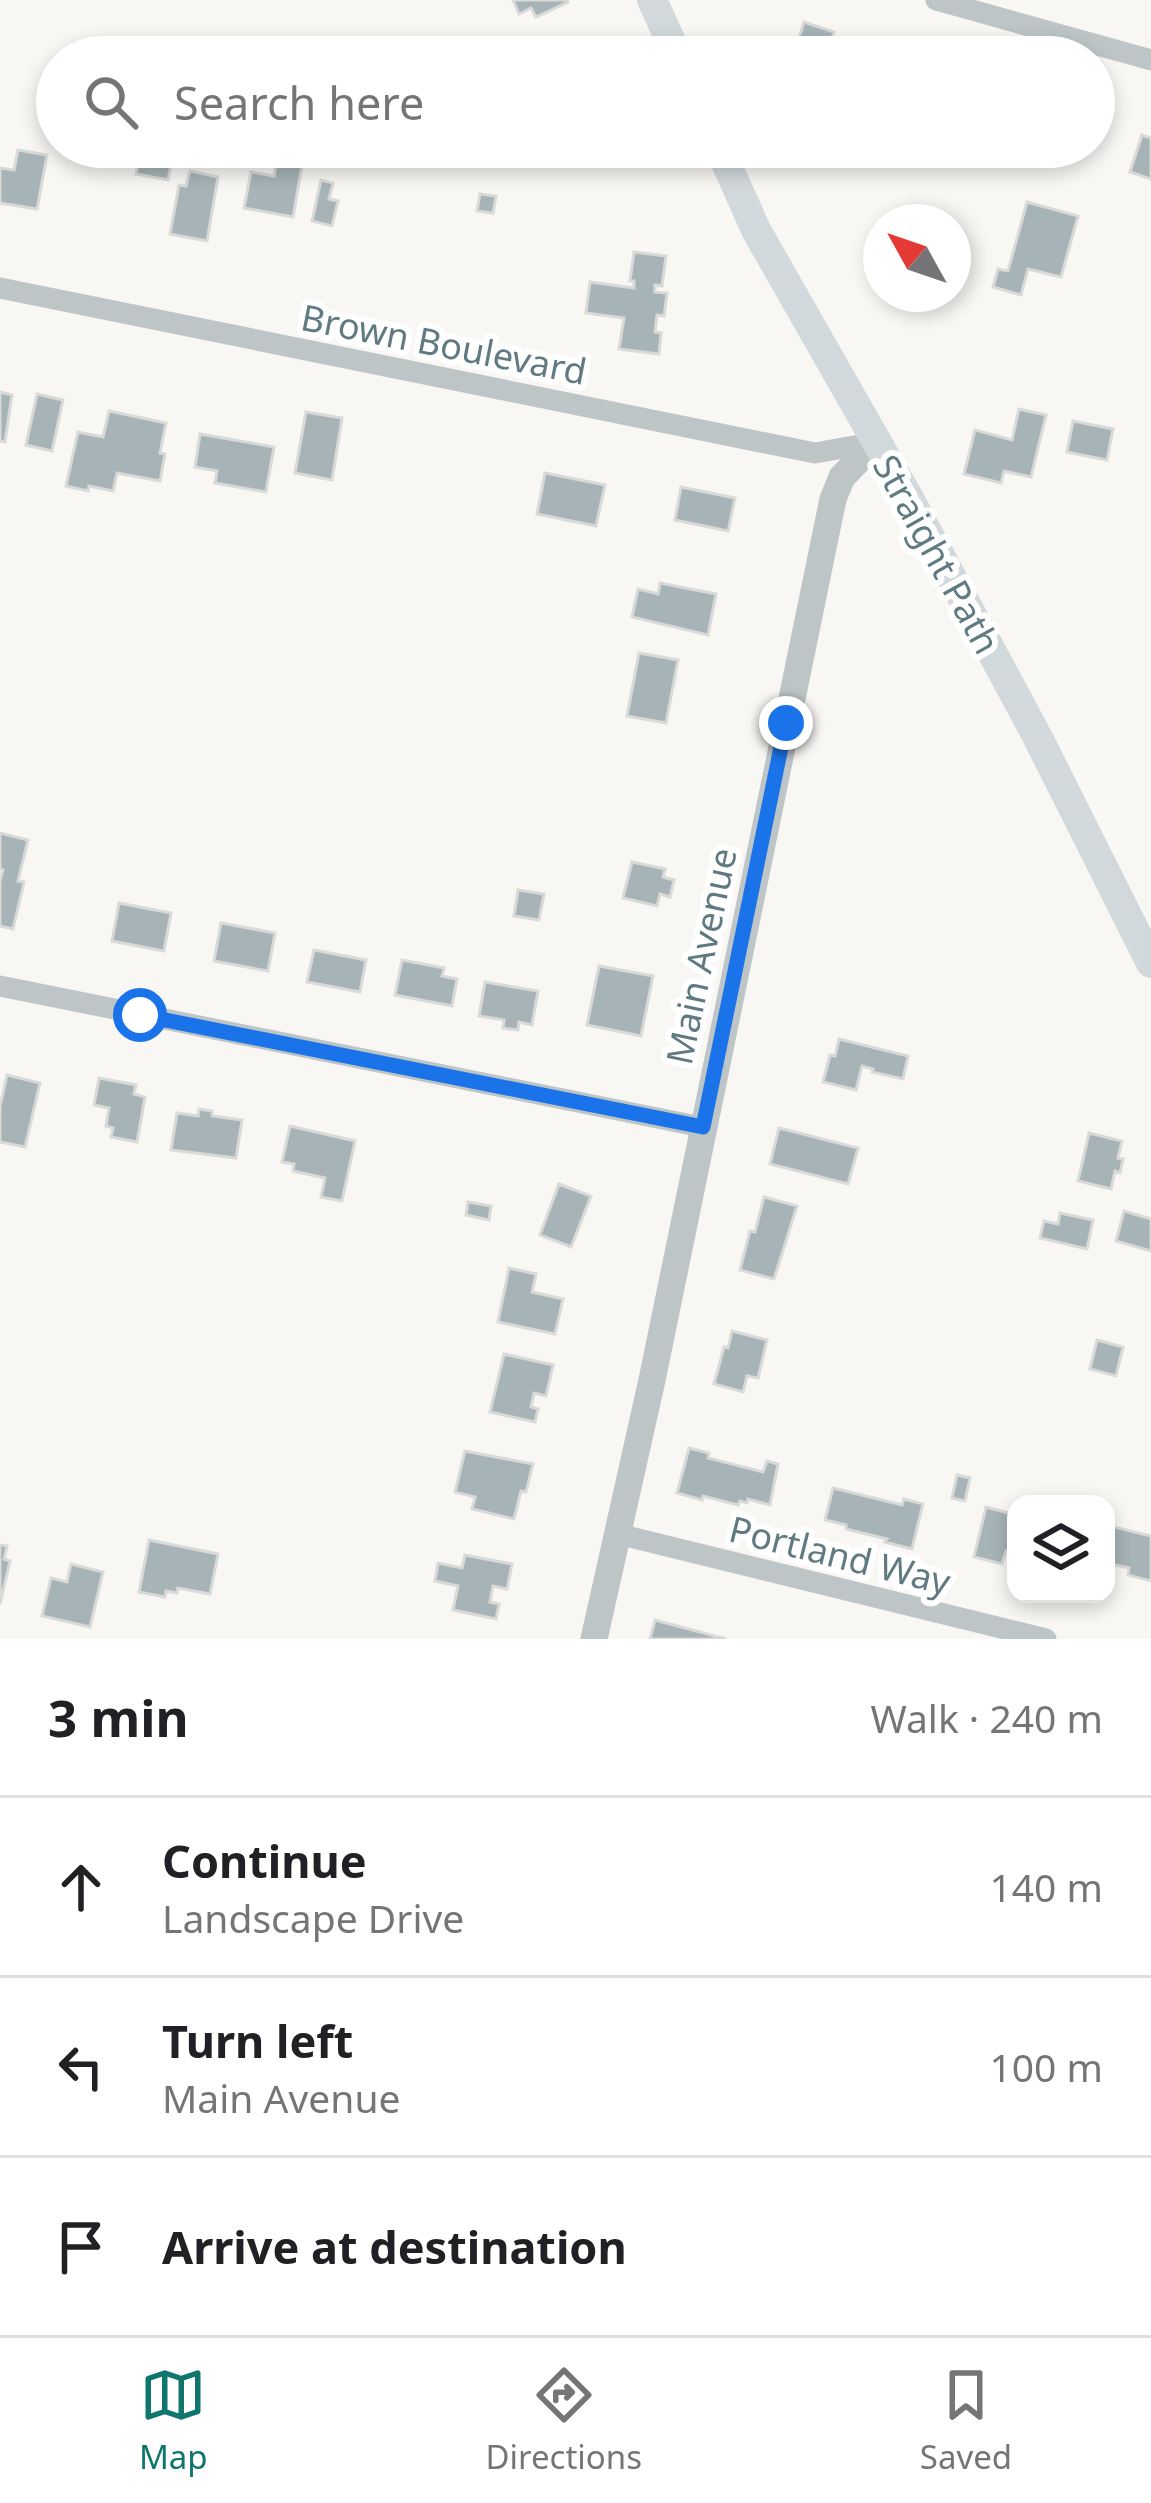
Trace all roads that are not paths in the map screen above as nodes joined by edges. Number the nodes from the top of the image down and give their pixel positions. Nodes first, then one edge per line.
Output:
1 (652, 0) edge
2 (936, 0) edge
3 (668, 36) edge
4 (1065, 36) edge
5 (1115, 50) edge
6 (1151, 60) edge
7 (728, 168) edge
8 (0, 288) edge
9 (876, 442) junction
10 (1151, 963) edge
11 (0, 986) edge
12 (703, 1127) junction
13 (618, 1534) junction
14 (594, 1639) edge
15 (1046, 1639) edge

1 - 3 main road
2 - 4 street
5 - 6 street
7 - 9 main road, Straight Path
8 - 9 street, Brown Boulevard
9 - 10 main road, Straight Path
9 - 12 street, Main Avenue
11 - 12 street
12 - 13 street, Main Avenue
13 - 14 street, Main Avenue
13 - 15 street, Portland Way

